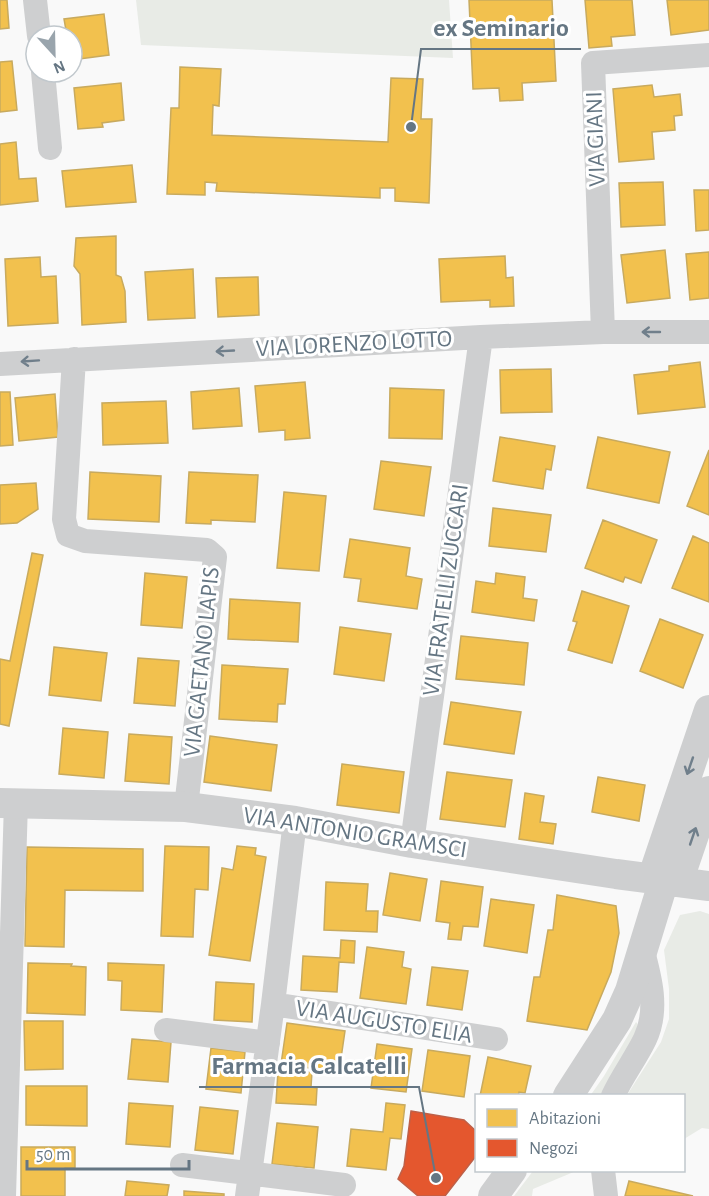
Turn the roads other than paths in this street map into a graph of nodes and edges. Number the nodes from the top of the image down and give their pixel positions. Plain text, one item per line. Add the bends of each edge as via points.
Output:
1 (35, 0) edge
2 (38, 24) edge
3 (709, 55) edge
4 (44, 84) edge
5 (50, 148) dead end
6 (603, 332) junction
7 (709, 332) edge
8 (481, 337) junction
9 (74, 358) junction
10 (0, 363) edge
11 (709, 711) edge
12 (709, 791) edge
13 (8, 803) edge
14 (186, 807) junction
15 (295, 821) junction
16 (412, 843) junction
17 (665, 880) junction
18 (709, 886) edge
19 (642, 948) junction
20 (273, 1004) junction
21 (166, 1030) dead end
22 (496, 1039) dead end
23 (268, 1043) junction
24 (569, 1094) edge
25 (614, 1094) edge
26 (182, 1165) dead end
27 (250, 1172) junction
28 (511, 1172) edge
29 (603, 1172) edge
30 (344, 1185) dead end
31 (4, 1196) edge
32 (247, 1196) edge
33 (493, 1196) edge
34 (606, 1196) edge

1 - 2 street
3 - 6 street, VIA GIANI via 593,63
4 - 5 street
7 -> 6 street, VIA LORENZO LOTTO
6 - 8 street, VIA LORENZO LOTTO
8 -> 9 street, VIA LORENZO LOTTO
8 - 16 street, VIA FRATELLI ZUCCARI
9 -> 10 street, VIA LORENZO LOTTO
9 - 14 street, VIA GAETANO LAPIS via 64,519 68,535 85,541 207,550 214,557
11 -> 17 street
17 -> 12 street
13 - 14 street, VIA ANTONIO GRAMSCI
13 - 31 street
14 - 15 street, VIA ANTONIO GRAMSCI
15 - 16 street, VIA ANTONIO GRAMSCI
15 - 20 street, VIA AUGUSTO ELIA
16 - 17 street, VIA ANTONIO GRAMSCI
17 - 18 street, VIA ANTONIO GRAMSCI
17 - 19 street
19 - 24 street via 617,1020
19 - 25 street via 651,979 653,1012 646,1037
20 - 22 street, VIA AUGUSTO ELIA
20 - 23 street, VIA AUGUSTO ELIA
21 - 23 street
23 - 27 street, VIA AUGUSTO ELIA
26 - 27 street
27 - 30 street
27 - 32 street, VIA AUGUSTO ELIA
28 - 33 street
29 - 34 street

